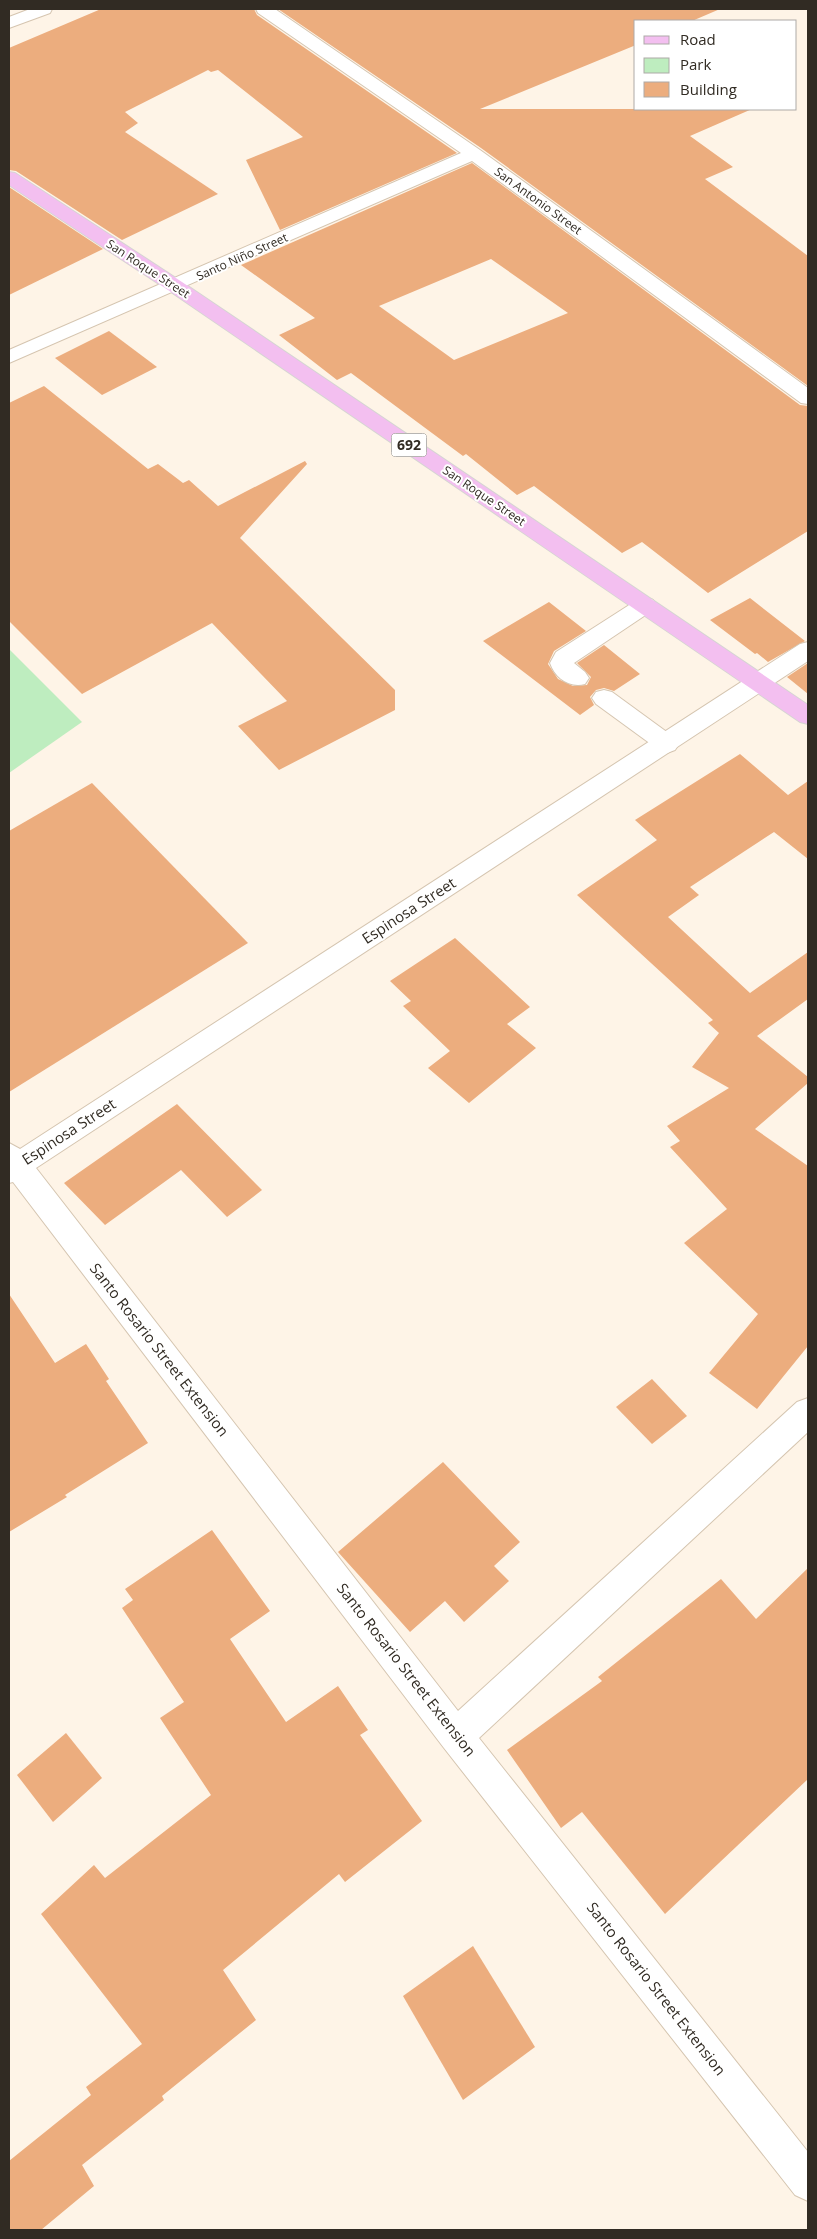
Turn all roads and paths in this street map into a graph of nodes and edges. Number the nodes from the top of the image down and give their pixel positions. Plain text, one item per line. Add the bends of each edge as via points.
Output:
1 (44, 9) edge
2 (264, 9) edge
3 (9, 23) edge
4 (474, 154) junction
5 (9, 177) edge
6 (175, 286) junction
7 (9, 357) edge
8 (808, 398) edge
9 (645, 605) junction
10 (808, 650) edge
11 (577, 678) dead end
12 (759, 683) junction
13 (604, 698) dead end
14 (808, 716) edge
15 (667, 744) junction
16 (12, 1164) edge
17 (808, 1412) edge
18 (456, 1736) junction
19 (808, 2182) edge

1 - 3 street
2 - 4 street, San Antonio Street
4 - 6 street, Santo Niño Street
4 - 8 street, San Antonio Street
5 - 6 main road, San Roque Street / 692
6 - 7 street, Santo Niño Street
6 - 9 main road, San Roque Street / 692
9 - 11 street via 564,658 564,669
9 - 12 main road, San Roque Street / 692
10 - 12 street, Espinosa Street
12 - 14 main road, San Roque Street / 692
12 - 15 street, Espinosa Street
13 - 15 street
15 - 16 street, Espinosa Street
16 - 18 street, Santo Rosario Street Extension
17 - 18 street
18 - 19 street, Santo Rosario Street Extension

